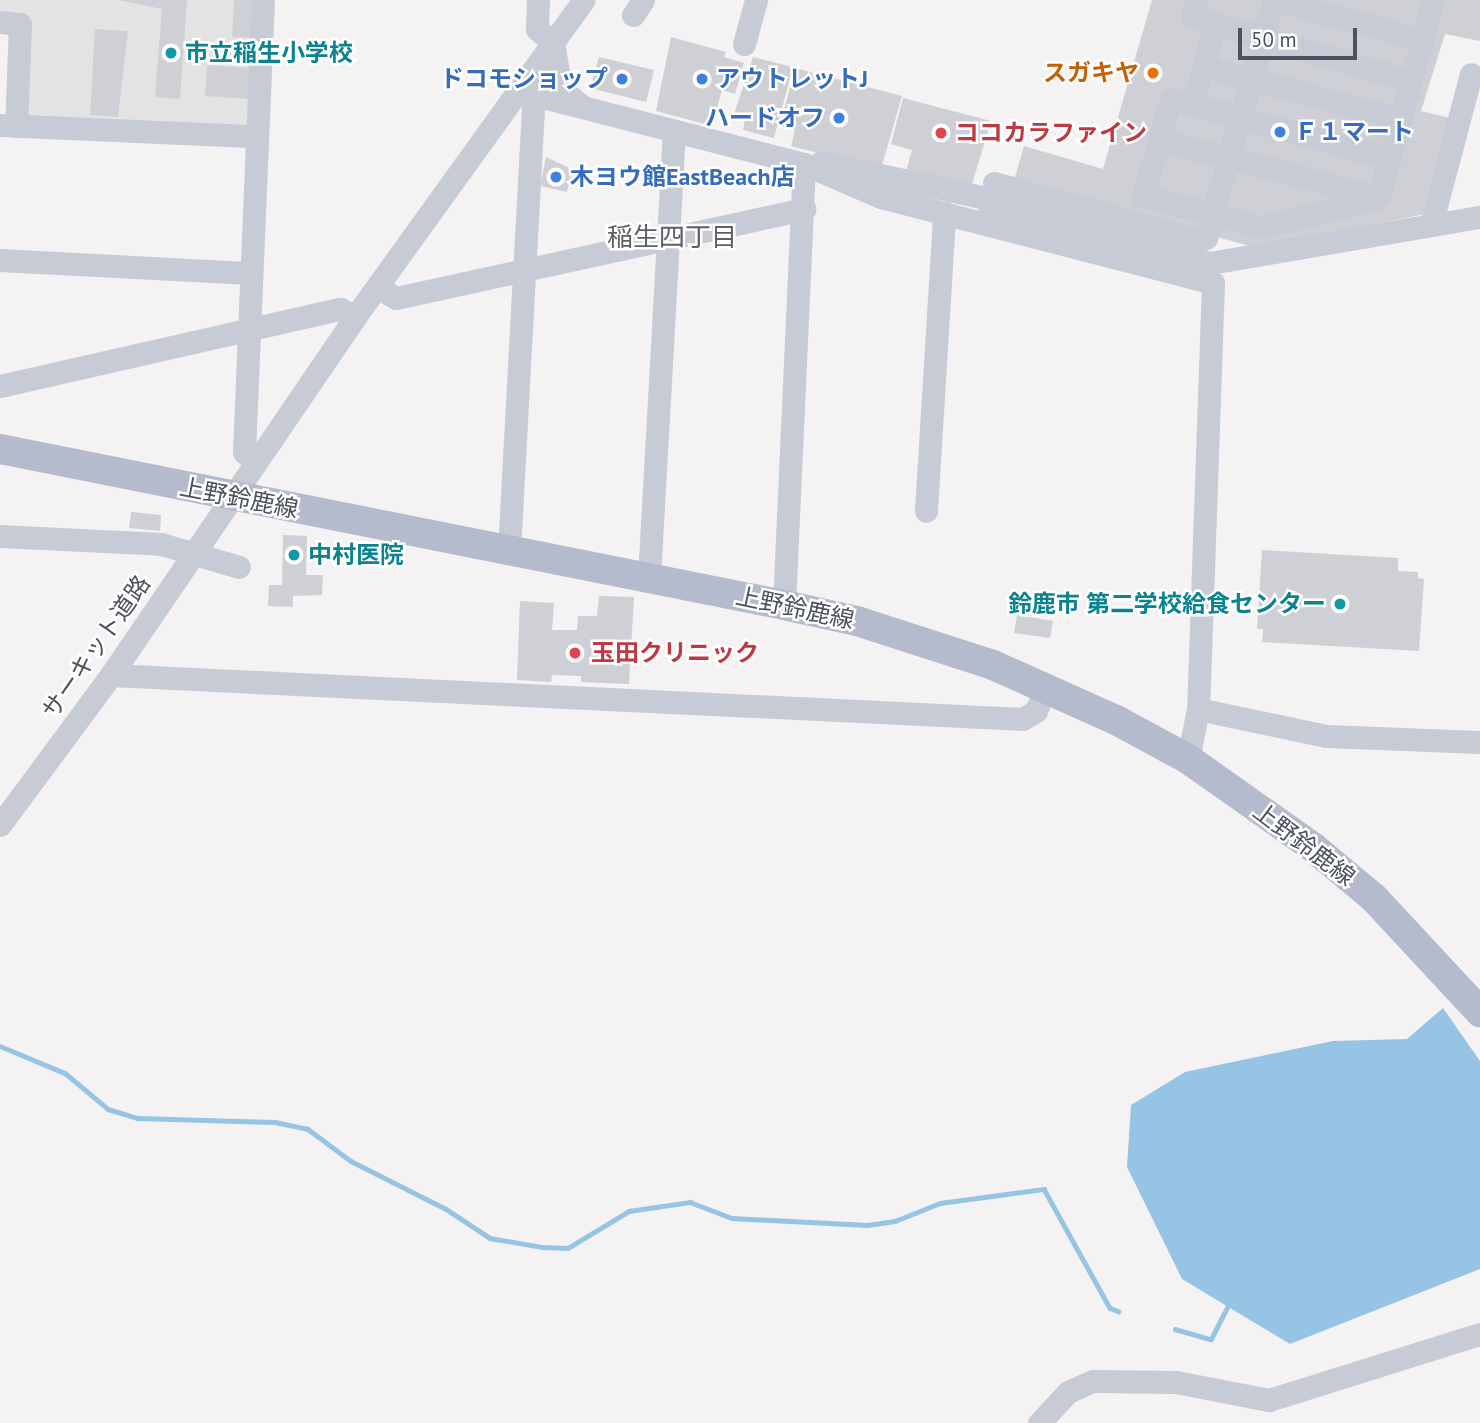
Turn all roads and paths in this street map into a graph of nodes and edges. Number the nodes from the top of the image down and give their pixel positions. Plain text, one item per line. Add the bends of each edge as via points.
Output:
1 (263, 0) edge
2 (538, 0) edge
3 (584, 0) edge
4 (756, 0) edge
5 (1197, 0) edge
6 (1275, 0) edge
7 (1433, 0) edge
8 (0, 22) edge
9 (1214, 24) junction
10 (1263, 38) junction
11 (1422, 40) junction
12 (553, 43) junction
13 (744, 44) dead end
14 (1203, 66) junction
15 (1471, 75) dead end
16 (1252, 78) junction
17 (1411, 81) junction
18 (525, 92) junction
19 (1193, 105) junction
20 (586, 109) junction
21 (1241, 118) junction
22 (1400, 119) junction
23 (8, 125) edge
24 (674, 132) junction
25 (256, 136) junction
26 (1159, 141) junction
27 (1229, 158) junction
28 (1390, 158) junction
29 (804, 164) junction
30 (1379, 197) junction
31 (988, 198) junction
32 (919, 207) junction
33 (804, 209) junction
34 (944, 213) junction
35 (1214, 214) junction
36 (1480, 217) edge
37 (1431, 225) junction
38 (668, 238) junction
39 (0, 260) edge
40 (526, 270) junction
41 (251, 273) junction
42 (377, 287) junction
43 (355, 317) junction
44 (250, 331) junction
45 (0, 386) edge
46 (0, 449) edge
47 (255, 461) junction
48 (230, 496) junction
49 (926, 511) dead end
50 (0, 536) edge
51 (509, 551) junction
52 (192, 552) junction
53 (239, 567) dead end
54 (649, 578) junction
55 (784, 605) junction
56 (111, 676) junction
57 (1046, 687) junction
58 (1198, 709) junction
59 (1480, 742) edge
60 (1188, 759) junction
61 (0, 825) edge
62 (1480, 1012) edge
63 (1480, 1334) edge
64 (1039, 1423) edge

1 - 25 street
2 - 12 street via 537,29
3 - 12 street, サーキット道路
4 - 13 street
5 - 9 street via 1192,17
6 - 10 street
6 - 11 street
7 - 11 street
8 - 23 street via 20,24
9 - 10 street
9 - 14 street
10 - 16 street
10 - 17 street
11 - 17 street
12 - 18 street, サーキット道路
12 - 20 street via 561,89
14 - 16 street
14 - 19 street
15 - 37 street
16 - 21 street
16 - 22 street
17 - 22 street
18 - 20 street
18 - 40 street
18 - 42 street, サーキット道路
19 - 21 street
19 - 26 street via 1171,99
20 - 24 street
21 - 27 street
21 - 28 street
22 - 28 street
23 - 25 street
24 - 29 street
24 - 38 street
25 - 41 street
26 - 27 street
26 - 35 street via 1143,196
27 - 30 street
27 - 35 street
28 - 30 street
29 - 31 street via 814,161
29 - 32 street via 881,197
29 - 33 street
30 - 35 street via 1261,227
31 - 32 street via 944,196 923,201
31 - 35 street via 1198,240 1206,238
31 - 37 street via 1210,263
32 - 34 street
33 - 38 street
33 - 55 street
34 - 49 street
34 - 58 street via 1213,283
36 - 37 street
38 - 40 street
38 - 54 street
39 - 41 street
40 - 42 street via 396,298
40 - 51 street
41 - 44 street
42 - 43 street, サーキット道路
43 - 44 street via 340,309
43 - 47 street, サーキット道路
44 - 45 street
44 - 47 street via 244,452
46 - 48 main road, 上野鈴鹿線
47 - 48 street, サーキット道路
48 - 51 main road, 上野鈴鹿線
48 - 52 street, サーキット道路
50 - 52 street via 161,544
51 - 54 main road, 上野鈴鹿線
52 - 53 street
52 - 56 street, サーキット道路
54 - 55 main road, 上野鈴鹿線
55 - 57 main road, 上野鈴鹿線 via 918,638
56 - 57 street via 1024,719 1035,711
56 - 61 street, サーキット道路
57 - 60 main road, 上野鈴鹿線
58 - 59 street via 1325,736
58 - 60 street
60 - 62 main road, 上野鈴鹿線 via 1314,848 1374,898
63 - 64 street via 1282,1399 1245,1398 1176,1382 1093,1381 1069,1392

